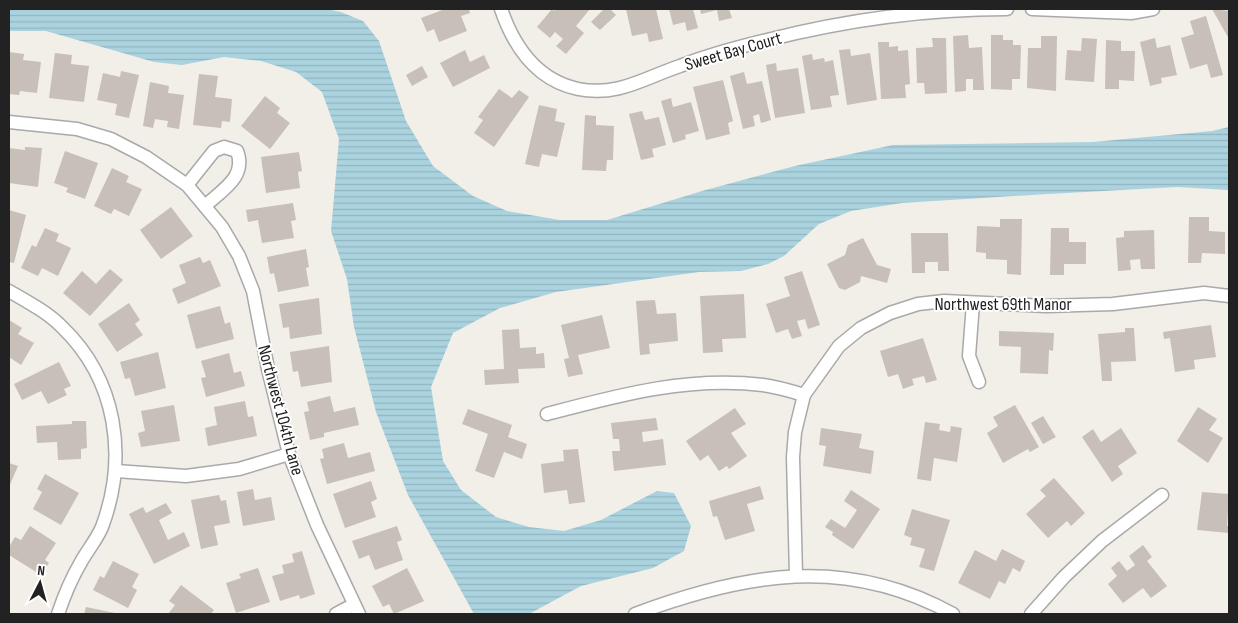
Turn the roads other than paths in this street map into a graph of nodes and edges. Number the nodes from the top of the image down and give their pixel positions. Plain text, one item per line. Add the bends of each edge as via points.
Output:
1 (501, 9) edge
2 (1007, 9) edge
3 (1032, 9) edge
4 (1153, 9) edge
5 (9, 122) edge
6 (187, 185) junction
7 (205, 206) junction
8 (9, 291) edge
9 (1229, 296) edge
10 (973, 303) junction
11 (979, 382) dead end
12 (804, 395) junction
13 (547, 414) dead end
14 (289, 454) junction
15 (116, 471) junction
16 (1162, 495) dead end
17 (796, 575) junction
18 (356, 610) edge
19 (640, 613) edge
20 (58, 614) edge
21 (336, 614) edge
22 (953, 614) edge
23 (1031, 614) edge

1 - 2 street, Sweet Bay Court via 517,45 542,73 560,83 600,91 621,89 716,54 817,28 915,12
3 - 4 street via 1131,13
5 - 6 street, Northwest 104th Lane via 76,129 111,139 146,157
6 - 7 street, Northwest 104th Lane
6 - 7 street via 214,151 224,146 237,152 241,162 239,174
7 - 14 street, Northwest 104th Lane via 239,256 253,291
8 - 15 street via 62,327 85,353 102,382 112,414
9 - 10 street, Northwest 69th Manor via 1204,293 1113,304 1046,306
10 - 11 street via 969,356
10 - 12 street, Northwest 69th Manor via 944,301 918,304 890,313 861,328 839,346
12 - 13 street via 764,385 677,384 634,391
12 - 17 street via 793,457
14 - 15 street via 239,469 186,476
14 - 18 street, Northwest 104th Lane
15 - 20 street via 101,529 66,588
16 - 23 street via 1102,540
17 - 19 street via 718,588
17 - 22 street via 839,576 883,584
18 - 21 street

